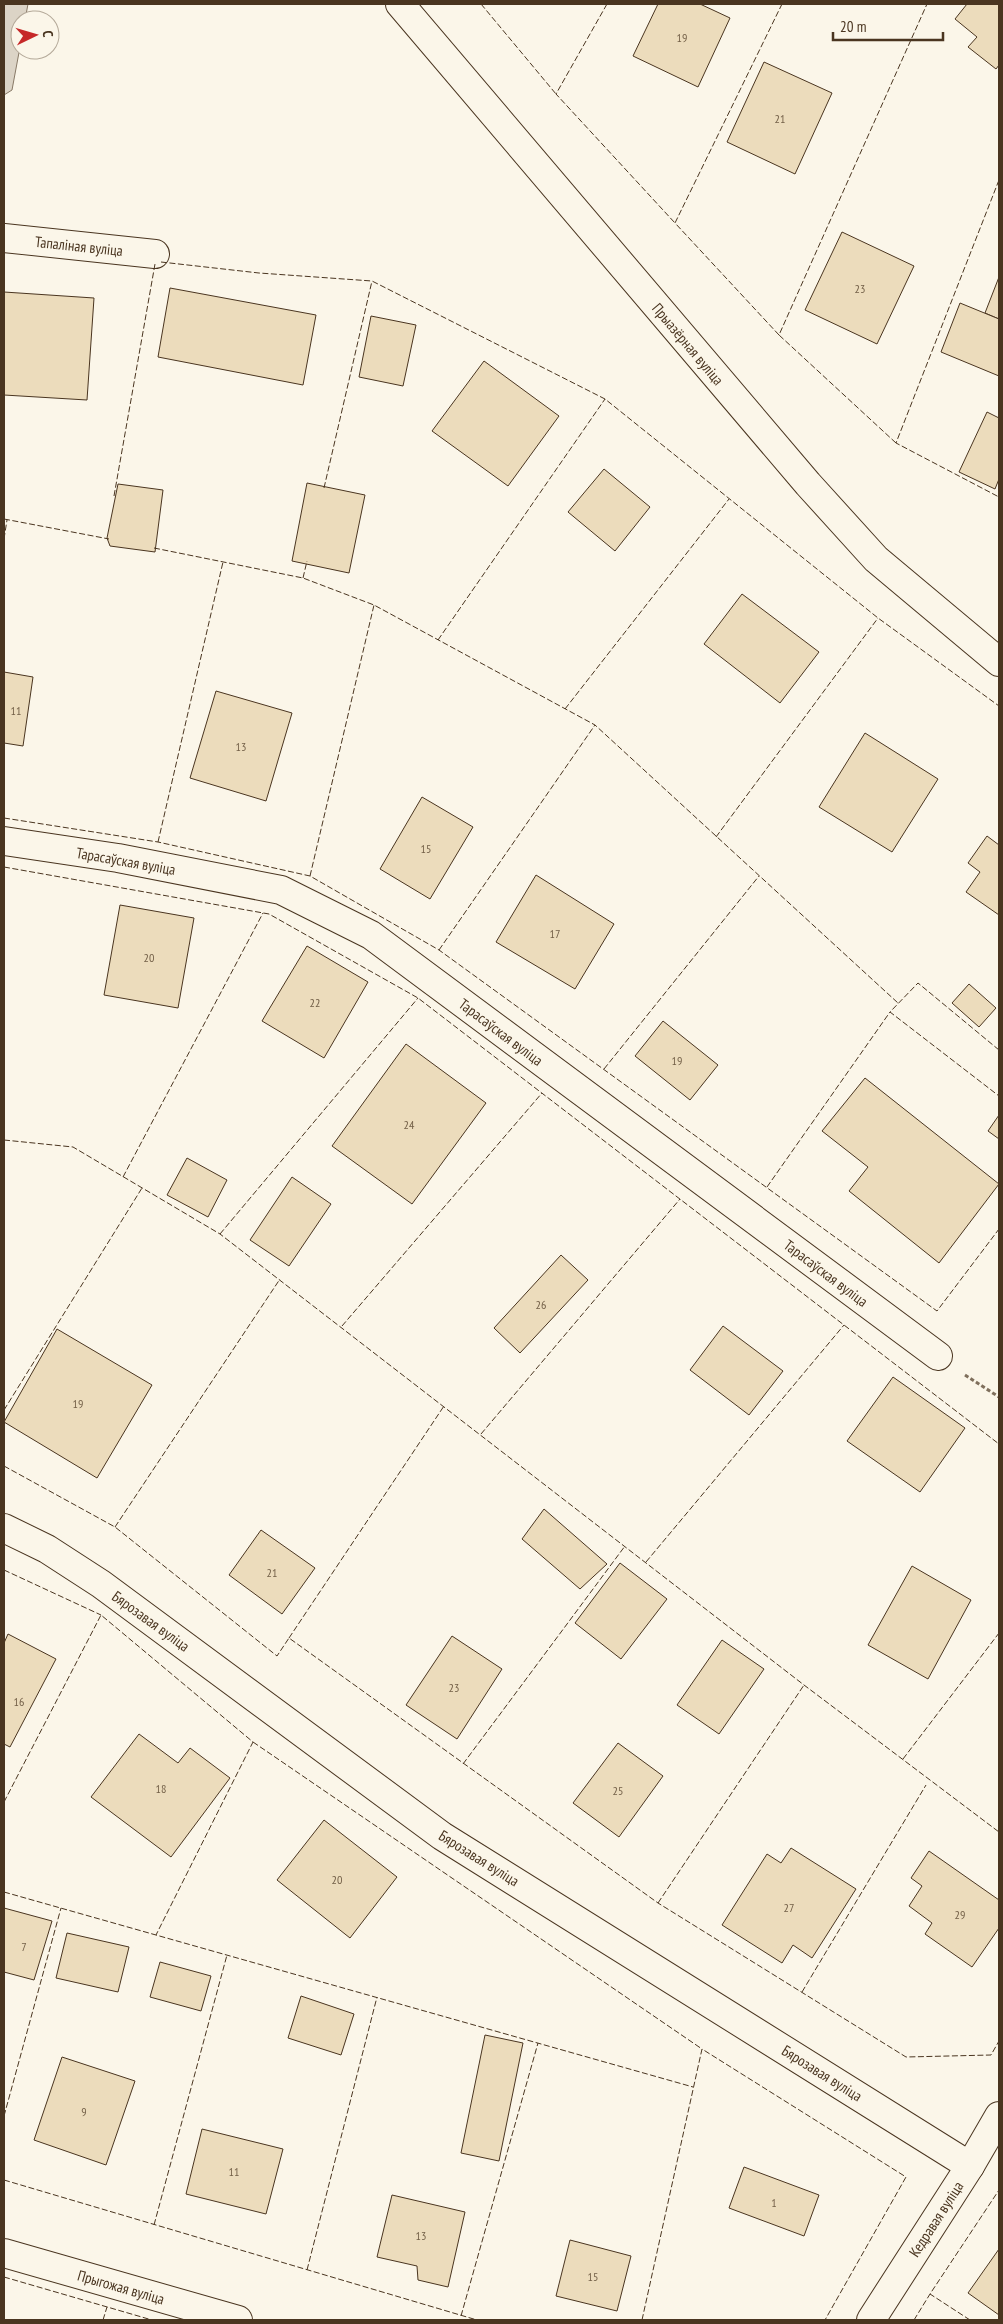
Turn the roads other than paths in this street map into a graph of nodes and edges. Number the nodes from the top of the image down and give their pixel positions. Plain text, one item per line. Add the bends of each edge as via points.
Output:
1 (400, 4) edge
2 (4, 238) edge
3 (154, 254) dead end
4 (999, 662) edge
5 (4, 841) edge
6 (938, 1356) road end
7 (4, 1528) edge
8 (999, 2116) edge
9 (970, 2166) junction
10 (4, 2254) edge
11 (238, 2320) edge
12 (871, 2320) edge

1 - 4 street, Прыазёрная вуліца via 876,560
2 - 3 street, Тапаліная вуліца
5 - 6 street, Тарасаўская вуліца via 118,858 281,890 371,935
7 - 9 street, Бярозавая вуліца via 47,1549 101,1584 442,1836
8 - 9 street, Кедравая вуліца
9 - 12 street, Кедравая вуліца
10 - 11 street, Прыгожая вуліца

